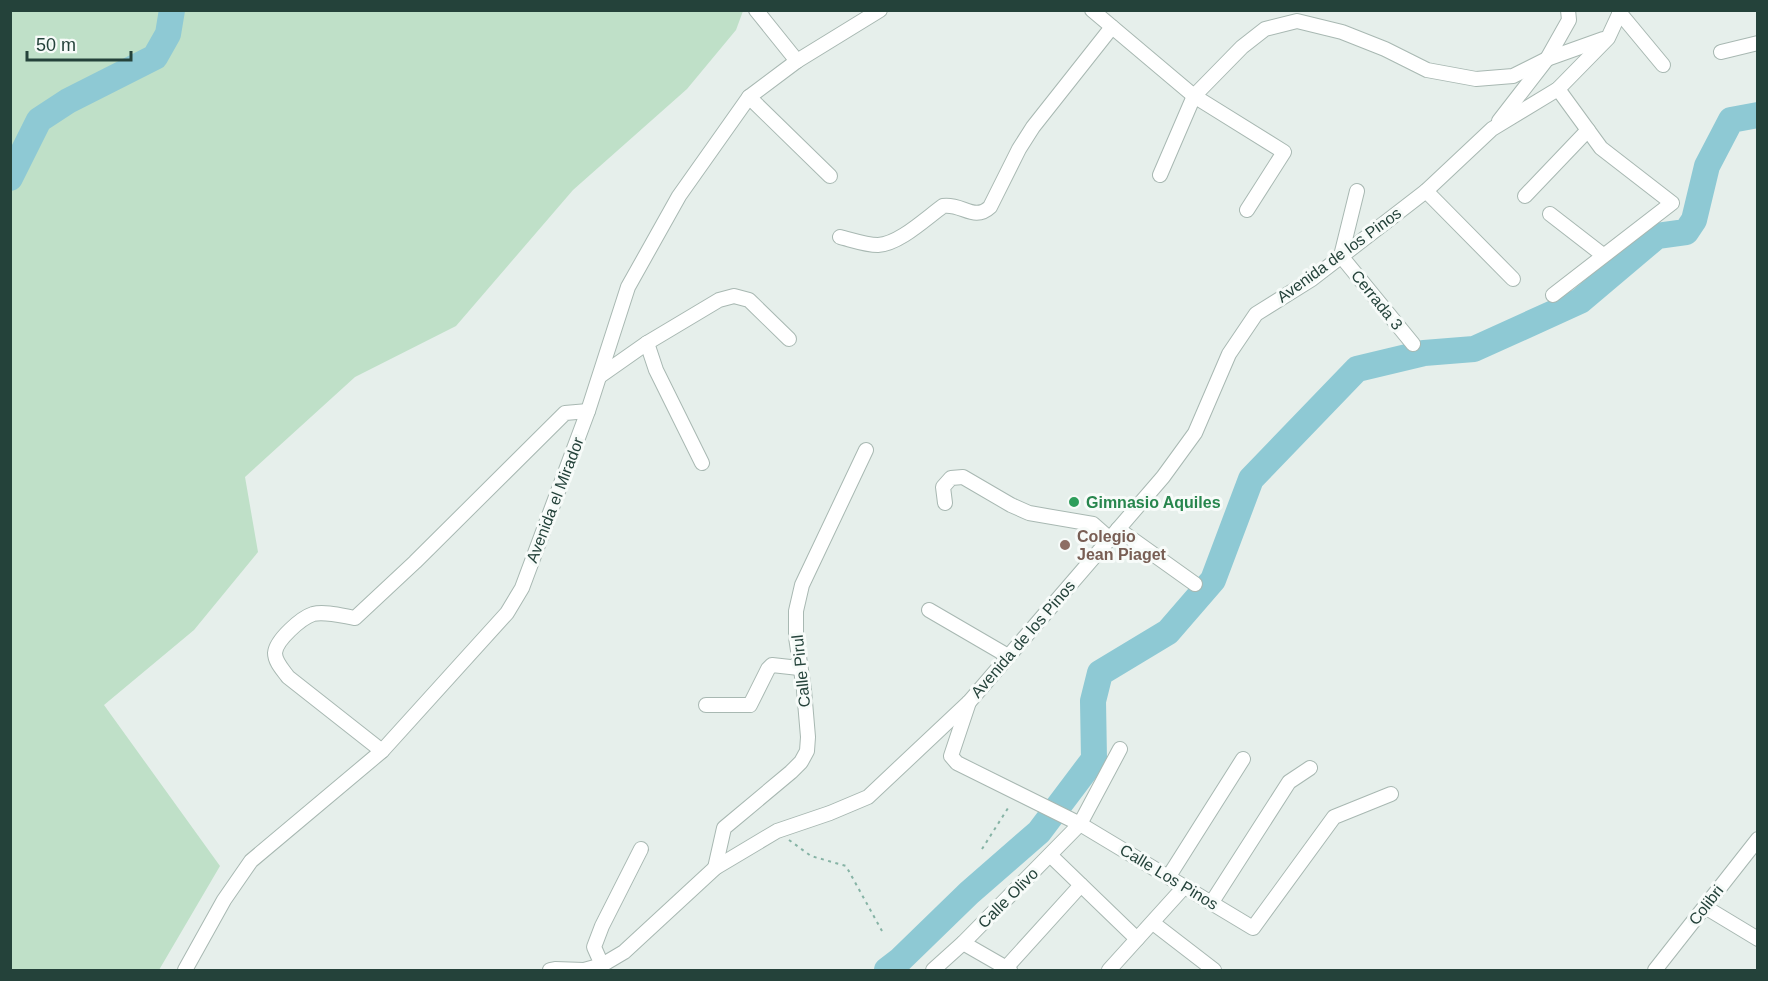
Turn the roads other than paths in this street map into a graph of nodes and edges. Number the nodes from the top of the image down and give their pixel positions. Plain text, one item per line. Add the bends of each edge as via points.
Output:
1 (756, 10) edge
2 (880, 10) edge
3 (1092, 10) edge
4 (1568, 10) edge
5 (1620, 11) edge
6 (1112, 27) junction
7 (1608, 38) junction
8 (1758, 43) edge
9 (1720, 52) dead end
10 (1547, 59) junction
11 (797, 61) junction
12 (1663, 65) dead end
13 (1558, 88) junction
14 (1194, 96) junction
15 (749, 97) junction
16 (1492, 129) junction
17 (1588, 130) junction
18 (830, 176) dead end
19 (1160, 176) dead end
20 (1357, 191) dead end
21 (1426, 191) junction
22 (1525, 196) dead end
23 (1247, 210) dead end
24 (1550, 214) dead end
25 (840, 237) dead end
26 (1603, 255) junction
27 (1341, 256) junction
28 (1513, 279) dead end
29 (1553, 295) dead end
30 (789, 339) dead end
31 (647, 343) junction
32 (1413, 344) dead end
33 (600, 376) junction
34 (588, 411) junction
35 (866, 450) dead end
36 (702, 463) dead end
37 (945, 503) dead end
38 (1114, 534) junction
39 (1195, 584) dead end
40 (929, 610) dead end
41 (1008, 656) junction
42 (800, 668) junction
43 (970, 701) junction
44 (706, 705) dead end
45 (1120, 749) dead end
46 (382, 751) junction
47 (1243, 759) dead end
48 (1310, 768) dead end
49 (1391, 794) dead end
50 (1083, 825) junction
51 (1758, 839) edge
52 (641, 849) dead end
53 (1050, 855) junction
54 (715, 868) junction
55 (1169, 876) junction
56 (1081, 885) junction
57 (1185, 886) junction
58 (1212, 902) junction
59 (1705, 907) junction
60 (1153, 923) junction
61 (1137, 939) junction
62 (1758, 939) edge
63 (963, 943) junction
64 (602, 965) junction
65 (185, 970) edge
66 (553, 970) edge
67 (933, 970) edge
68 (1007, 970) edge
69 (1109, 970) edge
70 (1215, 970) edge
71 (1655, 970) edge

1 - 11 street
2 - 11 street, Avenida el Mirador
3 - 6 street
4 - 10 street via 1569,20
5 - 7 street, Avenida de los Pinos
5 - 12 street
6 - 14 street
6 - 25 street via 1033,127 990,207 983,213 943,206 887,244
7 - 10 street
7 - 13 street, Avenida de los Pinos
8 - 9 street
10 - 14 street via 1513,76 1476,79 1427,70 1342,32 1298,21 1265,29
10 - 16 street
11 - 15 street, Avenida el Mirador
13 - 16 street, Avenida de los Pinos
13 - 17 street
14 - 19 street
14 - 23 street via 1284,152
15 - 18 street
15 - 33 street, Avenida el Mirador via 679,195 628,287
16 - 21 street, Avenida de los Pinos
17 - 22 street
17 - 26 street via 1601,148 1672,203
20 - 27 street
21 - 27 street, Avenida de los Pinos
21 - 28 street
24 - 26 street
26 - 29 street
27 - 32 street, Cerrada 3
27 - 38 street, Avenida de los Pinos via 1256,314 1229,354 1196,433
30 - 31 street via 748,300 734,296 719,300
31 - 33 street
31 - 36 street via 656,370
33 - 34 street, Avenida el Mirador
34 - 46 street, Avenida el Mirador via 522,588 507,613
34 - 46 street via 565,413 355,618 315,614 300,620 279,642 276,661 288,677
35 - 42 street, Calle Pirul via 802,585 796,611
37 - 38 street via 944,487 951,478 963,477 1029,513 1093,524
38 - 39 street
38 - 41 street, Avenida de los Pinos
40 - 41 street
41 - 43 street, Avenida de los Pinos
42 - 44 street via 772,665 750,705
42 - 54 street, Calle Pirul via 807,751 791,772 724,828
43 - 50 street, Calle Los Pinos via 951,756 957,763
43 - 54 street, Avenida de los Pinos via 868,797 777,831
45 - 50 street, Calle Olivo
46 - 65 street, Avenida el Mirador via 250,861
47 - 55 street
48 - 58 street via 1289,782
49 - 58 street, Calle Los Pinos via 1334,817 1253,928
50 - 53 street, Calle Olivo
50 - 55 street, Calle Los Pinos
51 - 59 street, Colibri
52 - 64 street via 594,947
53 - 56 street
53 - 63 street, Calle Olivo
54 - 64 street, Avenida de los Pinos via 624,952
55 - 57 street, Calle Los Pinos
56 - 61 street
56 - 68 street
57 - 58 street, Calle Los Pinos
57 - 60 street
59 - 62 street
59 - 71 street, Colibri
60 - 61 street
60 - 70 street
61 - 69 street
63 - 67 street, Calle Olivo
63 - 68 street
64 - 66 street, Avenida de los Pinos via 584,970

